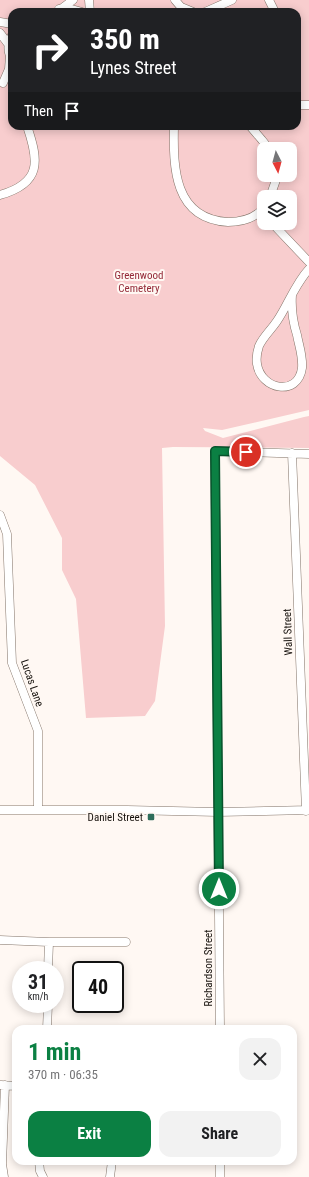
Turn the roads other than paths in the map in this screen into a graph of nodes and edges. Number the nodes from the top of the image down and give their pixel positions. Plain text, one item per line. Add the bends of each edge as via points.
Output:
1 (73, 0) edge
2 (175, 0) edge
3 (232, 0) edge
4 (61, 8) edge
5 (183, 8) edge
6 (214, 8) edge
7 (0, 33) edge
8 (8, 44) edge
9 (8, 71) edge
10 (1, 84) edge
11 (29, 130) edge
12 (174, 130) edge
13 (253, 130) edge
14 (264, 142) edge
15 (0, 195) edge
16 (257, 214) edge
17 (279, 230) edge
18 (309, 262) edge
19 (309, 269) edge
20 (292, 295) junction
21 (292, 453) junction
22 (309, 454) edge
23 (0, 515) edge
24 (0, 810) edge
25 (38, 810) junction
26 (308, 811) edge
27 (218, 812) junction
28 (0, 940) edge
29 (49, 942) junction
30 (126, 942) dead end
31 (48, 961) edge
32 (48, 1013) edge
33 (47, 1025) edge
34 (220, 1025) edge
35 (3, 1085) edge
36 (1, 1164) edge
37 (39, 1165) edge
38 (112, 1165) edge
39 (220, 1165) edge
40 (4, 1177) edge
41 (43, 1177) edge
42 (110, 1177) edge
43 (220, 1177) edge

1 - 4 street
2 - 5 street
3 - 6 street
7 - 8 street
9 - 10 street
11 - 15 street via 35,157 33,172 24,184
12 - 16 street via 174,158 178,182 192,208 209,219 230,222
13 - 14 street
17 - 18 street
19 - 20 street
20 - 20 street via 262,342 256,359 260,374 269,383 280,387 293,384 298,379 302,367 301,349 292,310
21 - 22 street
21 - 26 street, Wall Street
21 - 27 street, Richardson Street via 215,451
23 - 25 street, Lucas Lane via 7,534 12,663 38,731
24 - 25 street
25 - 27 street
26 - 27 street
27 - 34 street, Richardson Street
28 - 29 street
29 - 30 street
29 - 31 street
32 - 33 street
35 - 36 street
36 - 40 street
37 - 41 street
38 - 42 street
39 - 43 street

